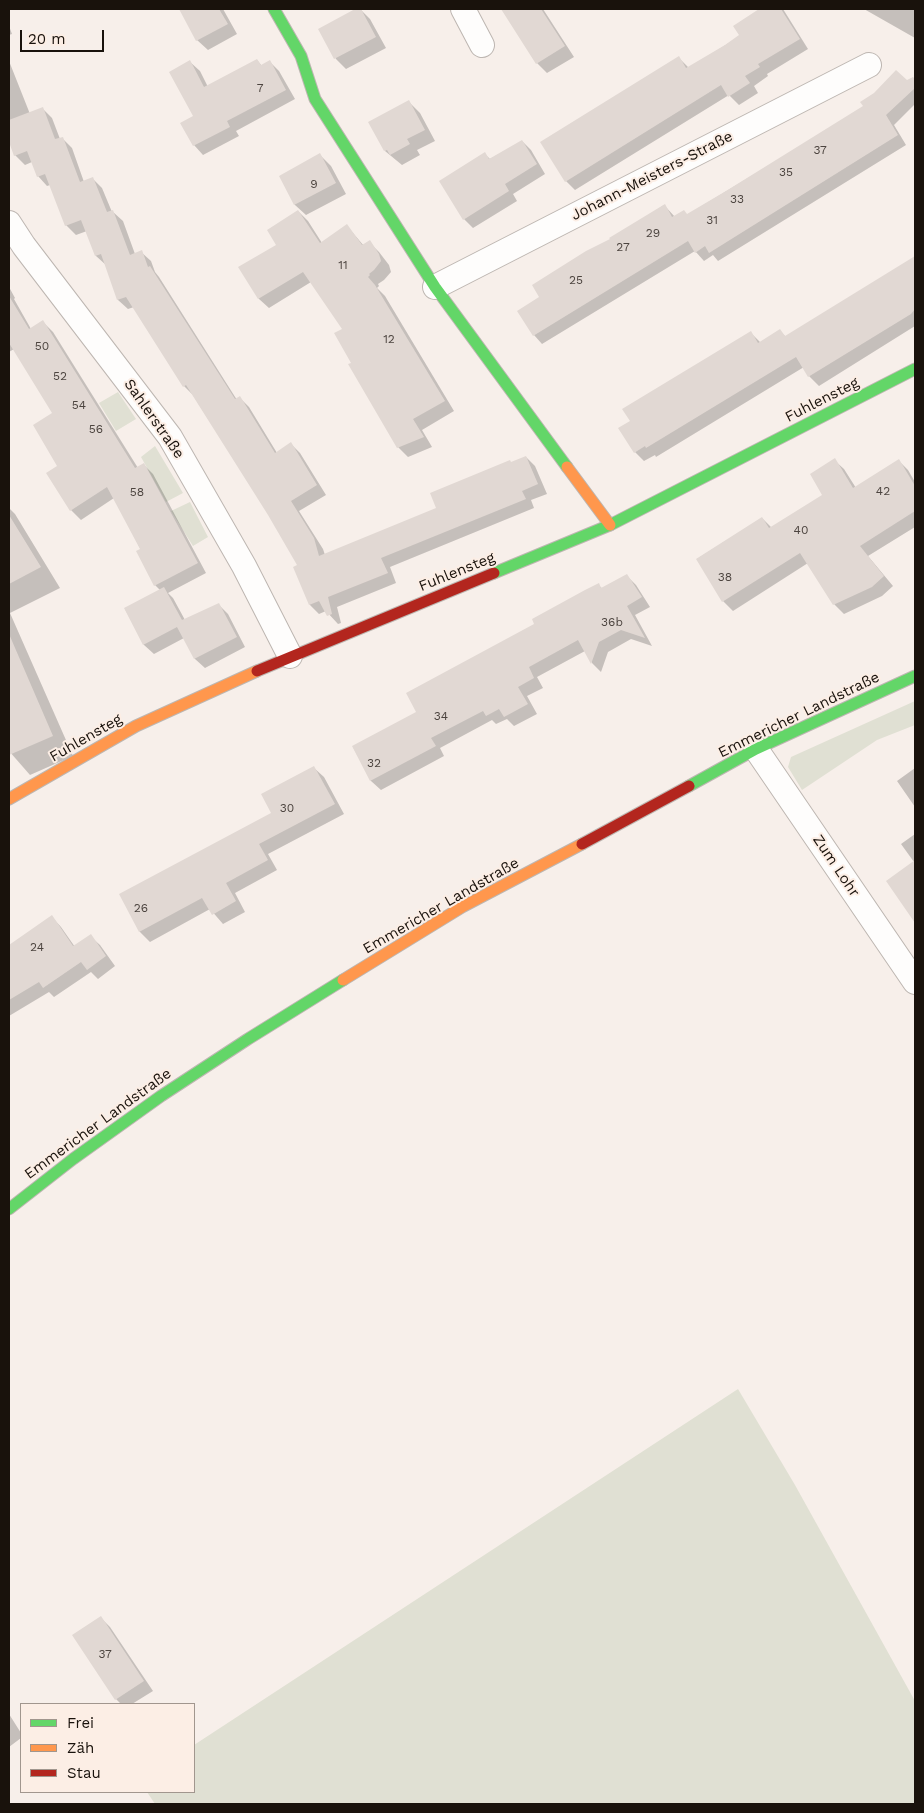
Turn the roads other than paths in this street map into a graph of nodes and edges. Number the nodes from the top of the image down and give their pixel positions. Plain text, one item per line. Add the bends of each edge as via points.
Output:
1 (274, 9) edge
2 (463, 9) edge
3 (482, 45) dead end
4 (869, 65) dead end
5 (9, 223) edge
6 (436, 287) junction
7 (915, 368) edge
8 (610, 525) junction
9 (290, 656) junction
10 (915, 676) edge
11 (756, 749) junction
12 (9, 799) edge
13 (915, 982) edge
14 (9, 1209) edge

1 - 6 street via 301,56 315,99
2 - 3 street
4 - 6 street, Johann-Meisters-Straße
5 - 9 street, Sahlerstraße via 170,437 244,566
6 - 8 street
7 - 8 street, Fuhlensteg
8 - 9 street, Fuhlensteg
9 - 12 street, Fuhlensteg via 136,726
10 - 11 street, Emmericher Landstraße
11 - 13 street, Zum Lohr
11 - 14 street, Emmericher Landstraße via 462,907 297,1008 161,1096

